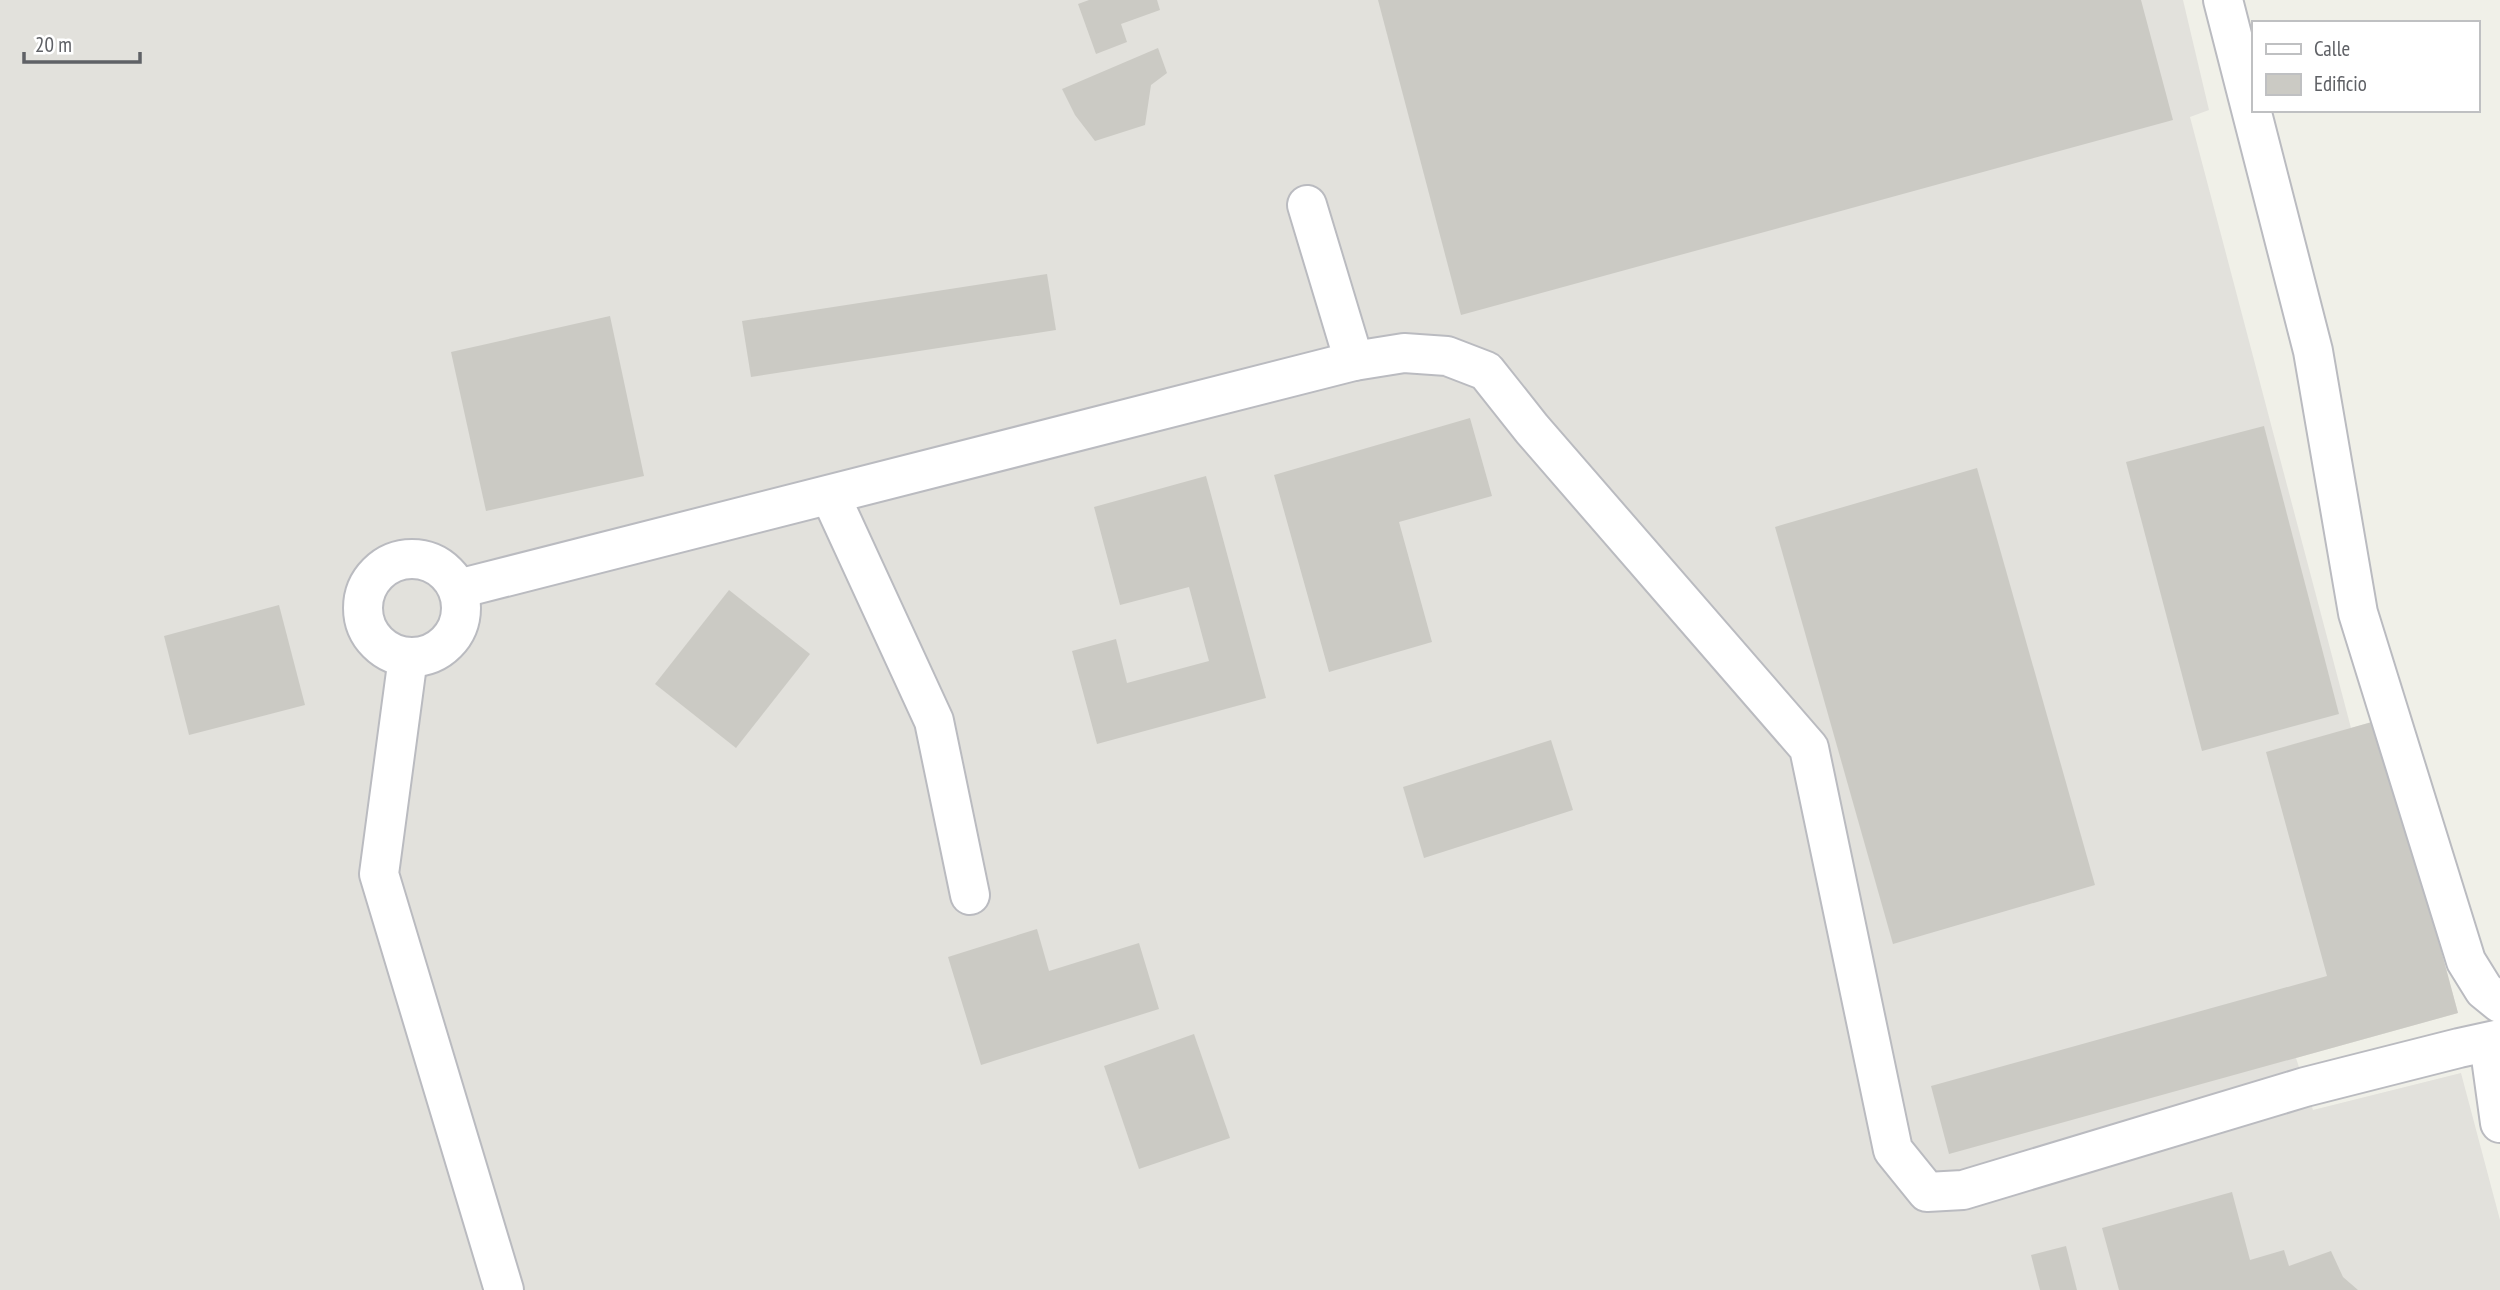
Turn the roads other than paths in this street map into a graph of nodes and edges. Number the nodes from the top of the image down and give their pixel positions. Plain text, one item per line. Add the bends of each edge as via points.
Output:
1 (2223, 0) edge
2 (1307, 205) dead end
3 (1354, 361) junction
4 (830, 495) junction
5 (457, 589) junction
6 (408, 657) junction
7 (970, 895) dead end
8 (2500, 1003) edge
9 (2495, 1041) edge
10 (2500, 1123) edge
11 (504, 1290) edge

1 - 8 lane via 2313,351 2358,613 2466,961 2484,990
2 - 3 lane
3 - 4 lane
3 - 9 lane via 1404,353 1447,356 1486,372 1809,748 1894,1150 1927,1192 1963,1190 2305,1087
4 - 5 lane
4 - 7 lane via 933,721
5 - 6 lane via 459,622 451,637 439,649
5 - 6 lane via 448,574 419,559 402,559 376,575 367,588 364,618 380,645
6 - 11 lane via 379,874
9 - 10 lane

